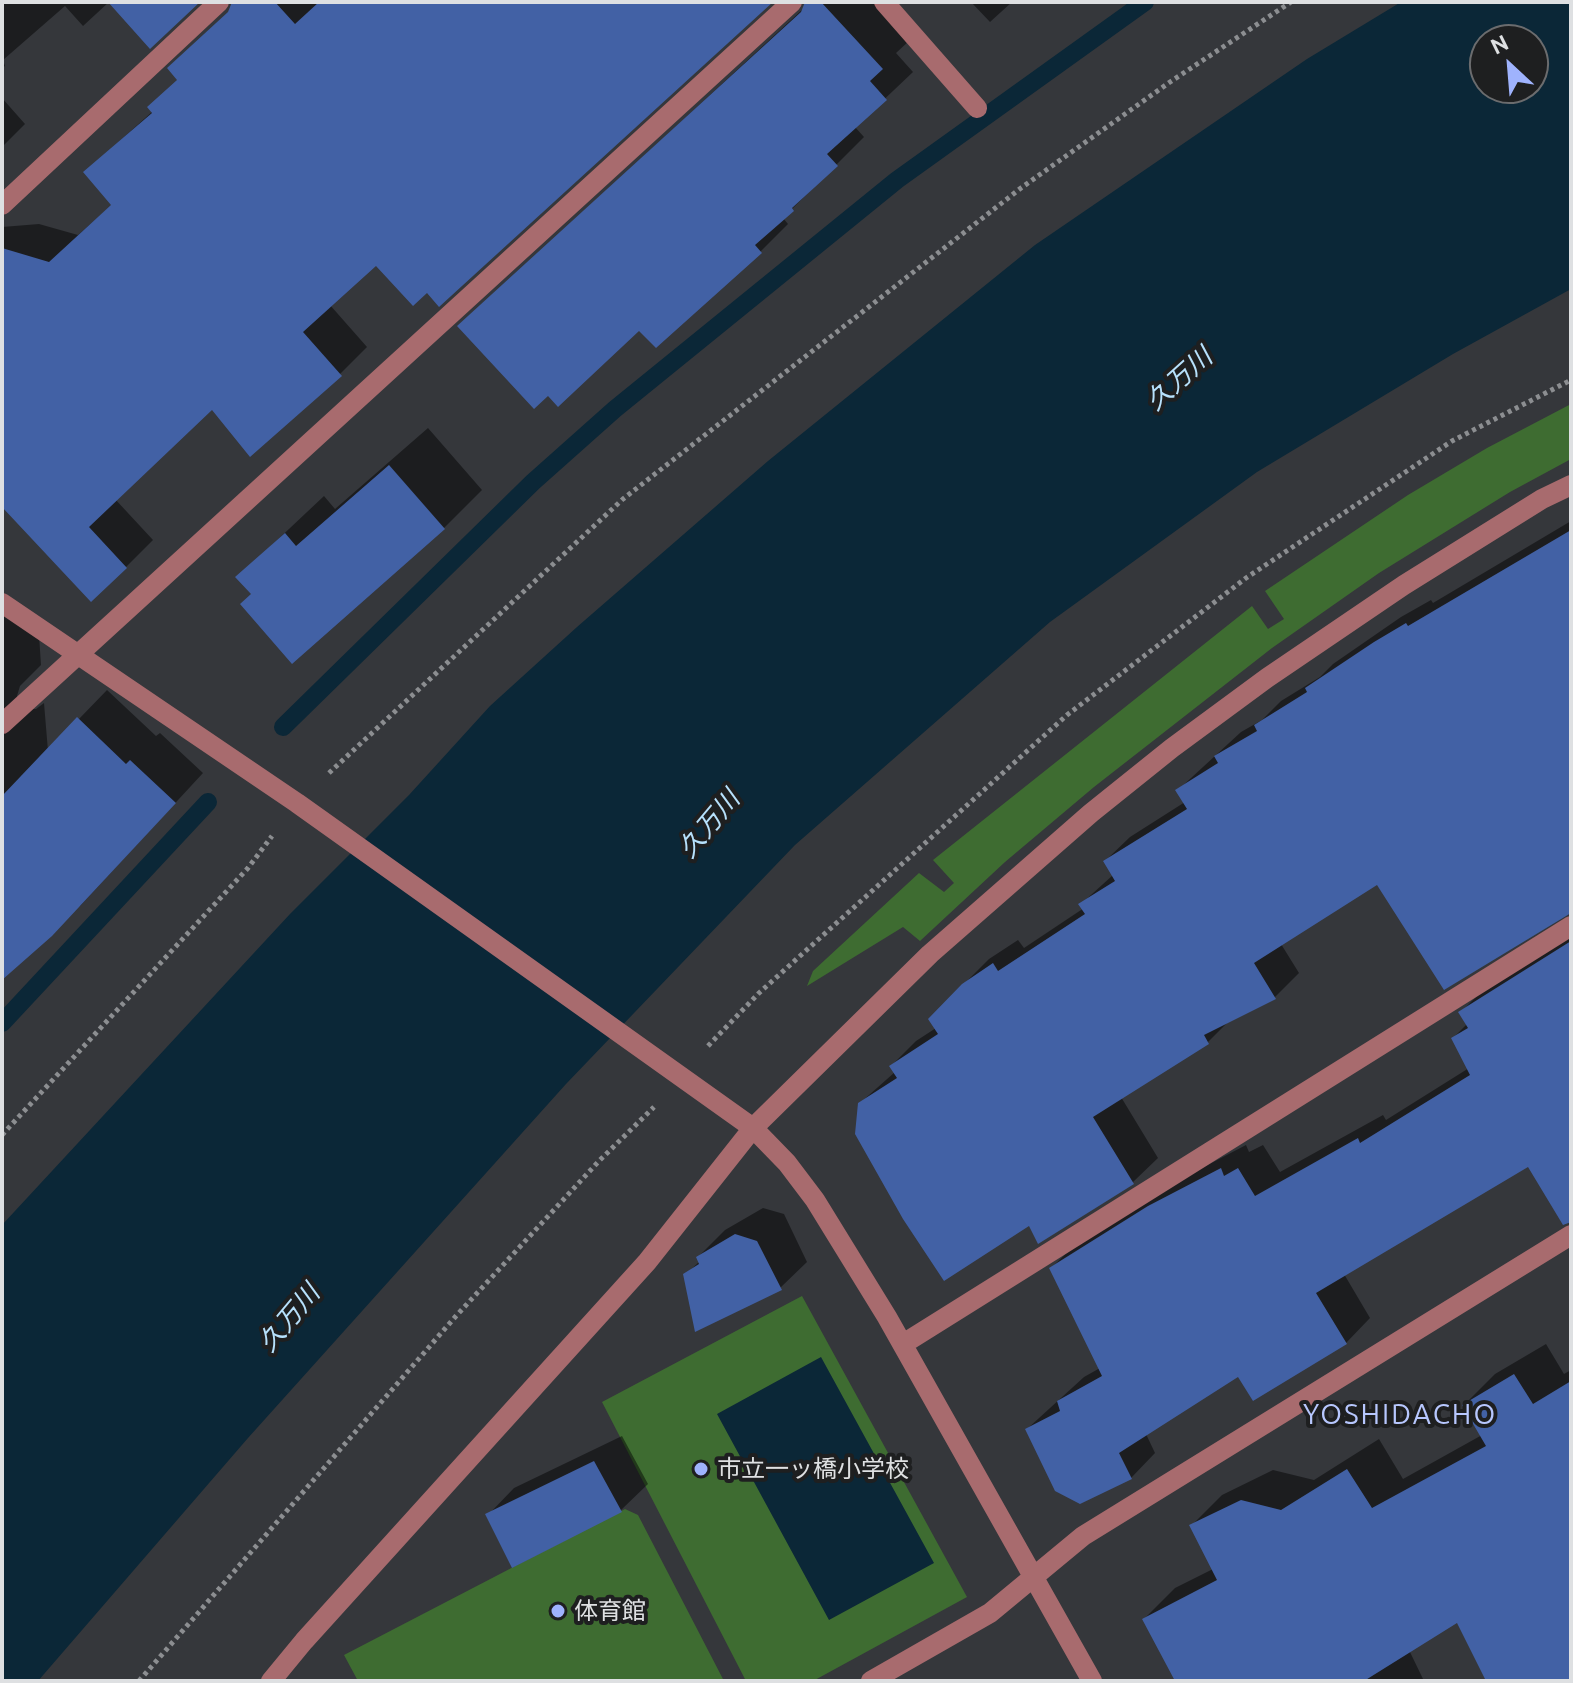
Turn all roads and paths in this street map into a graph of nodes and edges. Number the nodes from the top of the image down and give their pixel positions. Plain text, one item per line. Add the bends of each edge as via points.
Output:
1 (219, 2) edge
2 (792, 2) edge
3 (884, 2) edge
4 (1291, 2) edge
5 (977, 108) dead end
6 (2, 205) edge
7 (1571, 380) edge
8 (1571, 485) edge
9 (2, 603) edge
10 (78, 655) junction
11 (2, 724) edge
12 (297, 803) junction
13 (1571, 926) edge
14 (707, 1047) dead end
15 (654, 1106) dead end
16 (753, 1128) junction
17 (2, 1135) edge
18 (1571, 1235) edge
19 (903, 1344) junction
20 (1034, 1577) junction
21 (139, 1681) edge
22 (271, 1681) edge
23 (871, 1681) edge
24 (1092, 1681) edge

1 - 6 street
2 - 10 street
3 - 5 street
4 - 12 path via 1021,188 623,499
7 - 14 path via 1452,441 1234,587 1067,715 759,993
8 - 16 street via 1404,585 1172,748 930,954
9 - 10 street
10 - 11 street
10 - 12 street
12 - 16 street
12 - 17 path via 248,868
13 - 19 street
15 - 21 path via 446,1328
16 - 19 street via 815,1200
16 - 22 street via 647,1262
18 - 20 street via 1083,1536
19 - 20 street
20 - 23 street via 990,1613
20 - 24 street

